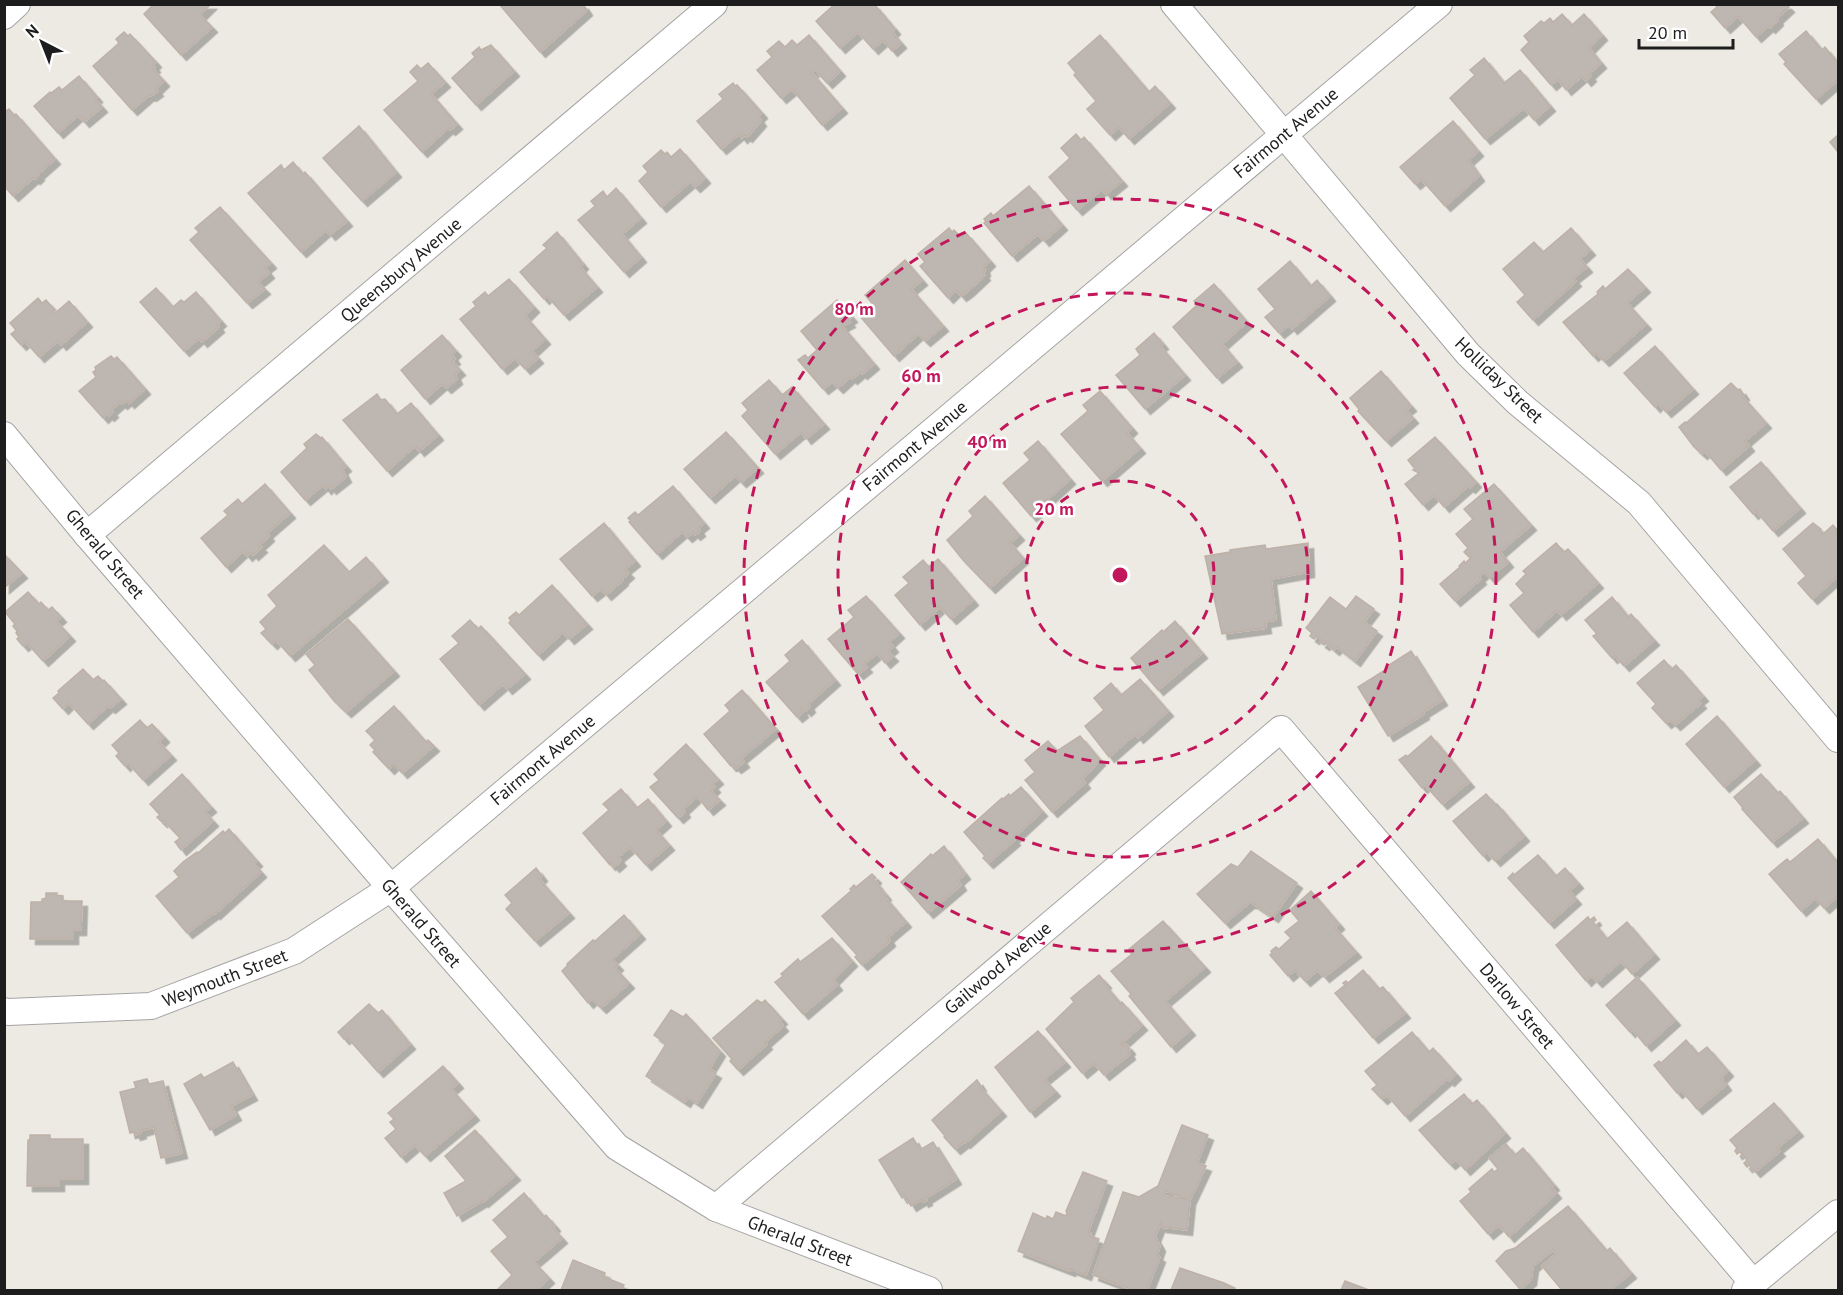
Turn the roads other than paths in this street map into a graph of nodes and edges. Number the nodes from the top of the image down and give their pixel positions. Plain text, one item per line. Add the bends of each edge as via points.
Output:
1 (18, 4) edge
2 (714, 4) edge
3 (1174, 4) edge
4 (1439, 4) edge
5 (4, 15) edge
6 (1284, 135) junction
7 (4, 435) edge
8 (87, 535) junction
9 (1281, 729) joint
10 (1839, 739) edge
11 (391, 888) junction
12 (4, 1011) edge
13 (716, 1208) junction
14 (1839, 1213) edge
15 (1749, 1287) edge
16 (928, 1290) edge

1 - 5 street
2 - 8 street, Queensbury Avenue
3 - 6 street, Holliday Street
4 - 6 street, Fairmont Avenue
6 - 10 street, Holliday Street via 1468,354 1517,402 1639,503
6 - 11 street, Fairmont Avenue
7 - 8 street, Gherald Street
8 - 11 street, Gherald Street
9 - 13 street, Gailwood Avenue
9 - 15 street, Darlow Street
11 - 12 street, Weymouth Street via 294,951 151,1006
11 - 13 street, Gherald Street via 617,1147
13 - 16 street, Gherald Street
14 - 15 street

